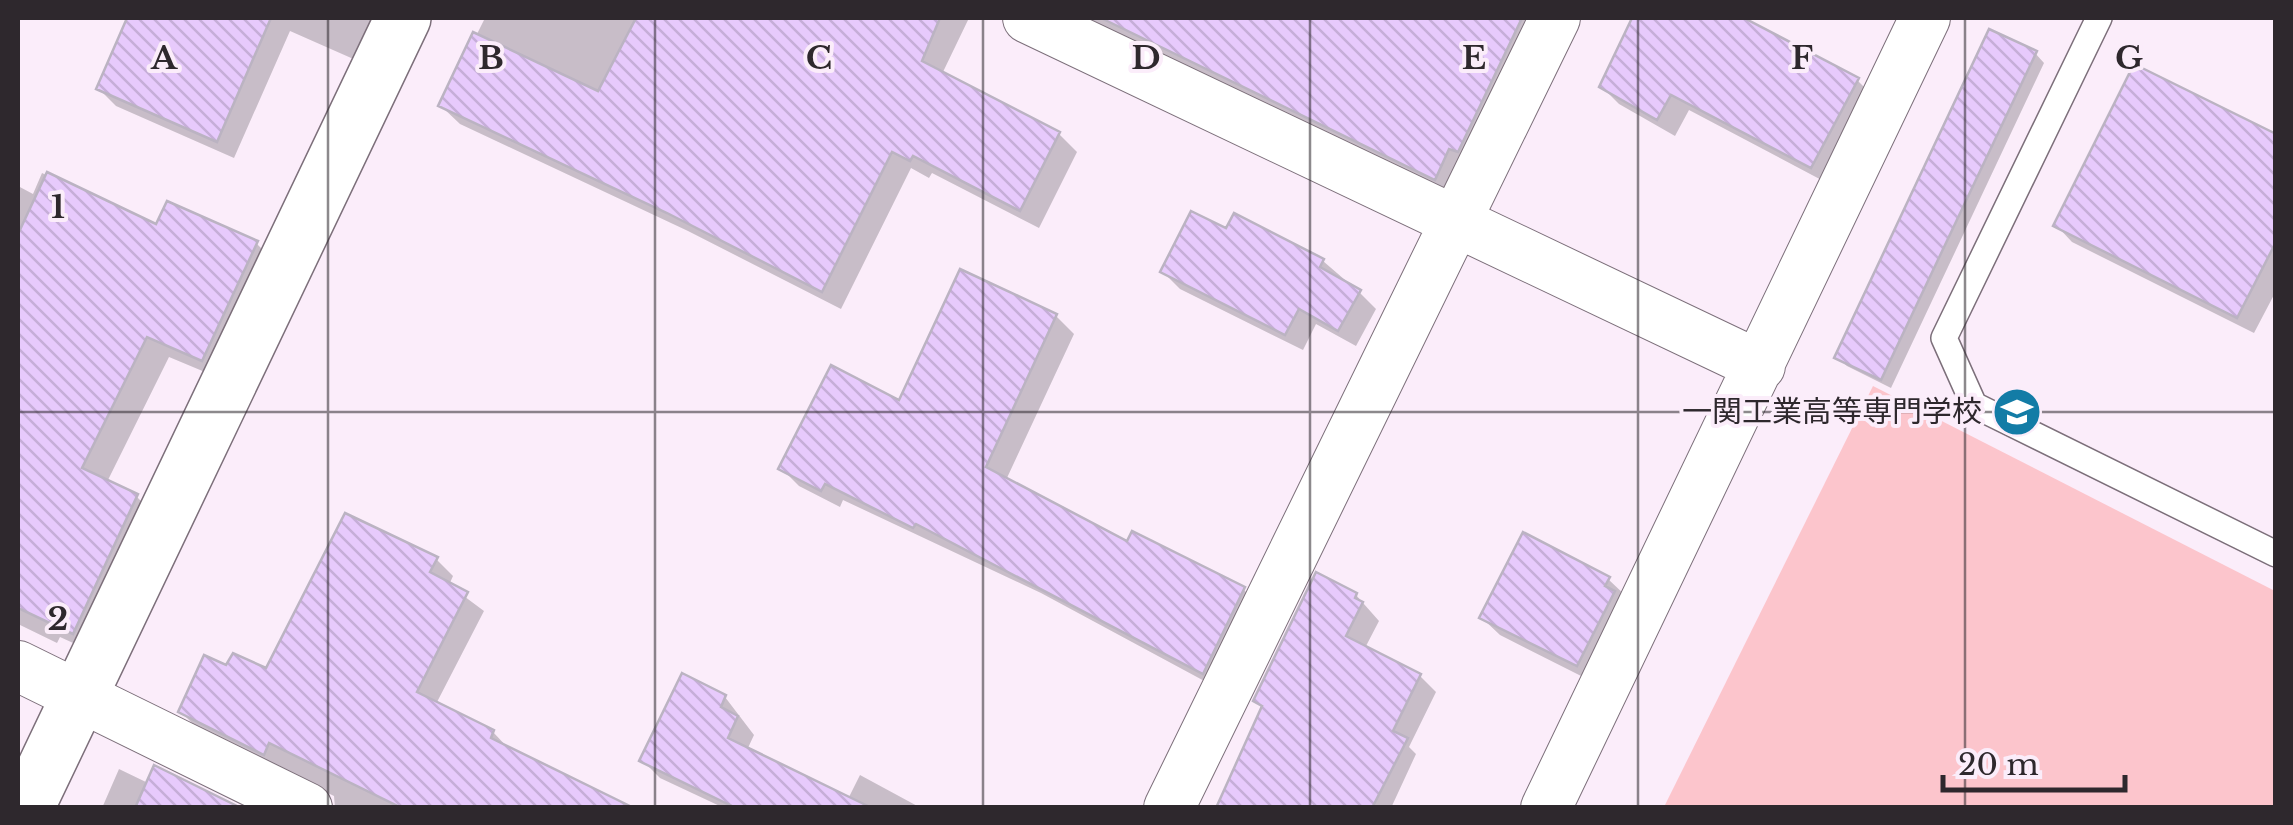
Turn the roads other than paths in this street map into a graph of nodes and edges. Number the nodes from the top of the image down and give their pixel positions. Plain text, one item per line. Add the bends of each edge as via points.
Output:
1 (402, 18) edge
2 (1028, 18) edge
3 (1555, 18) edge
4 (1926, 18) edge
5 (2099, 18) edge
6 (1454, 224) junction
7 (1760, 366) junction
8 (2276, 554) edge
9 (18, 666) edge
10 (79, 696) junction
11 (26, 808) edge
12 (307, 808) edge
13 (1169, 808) edge
14 (1546, 808) edge

1 - 10 street
2 - 6 street
3 - 6 street
4 - 7 street
5 - 8 lane via 1944,338 1974,405
6 - 7 street
6 - 13 street
7 - 14 street
9 - 10 street
10 - 11 street
10 - 12 street

